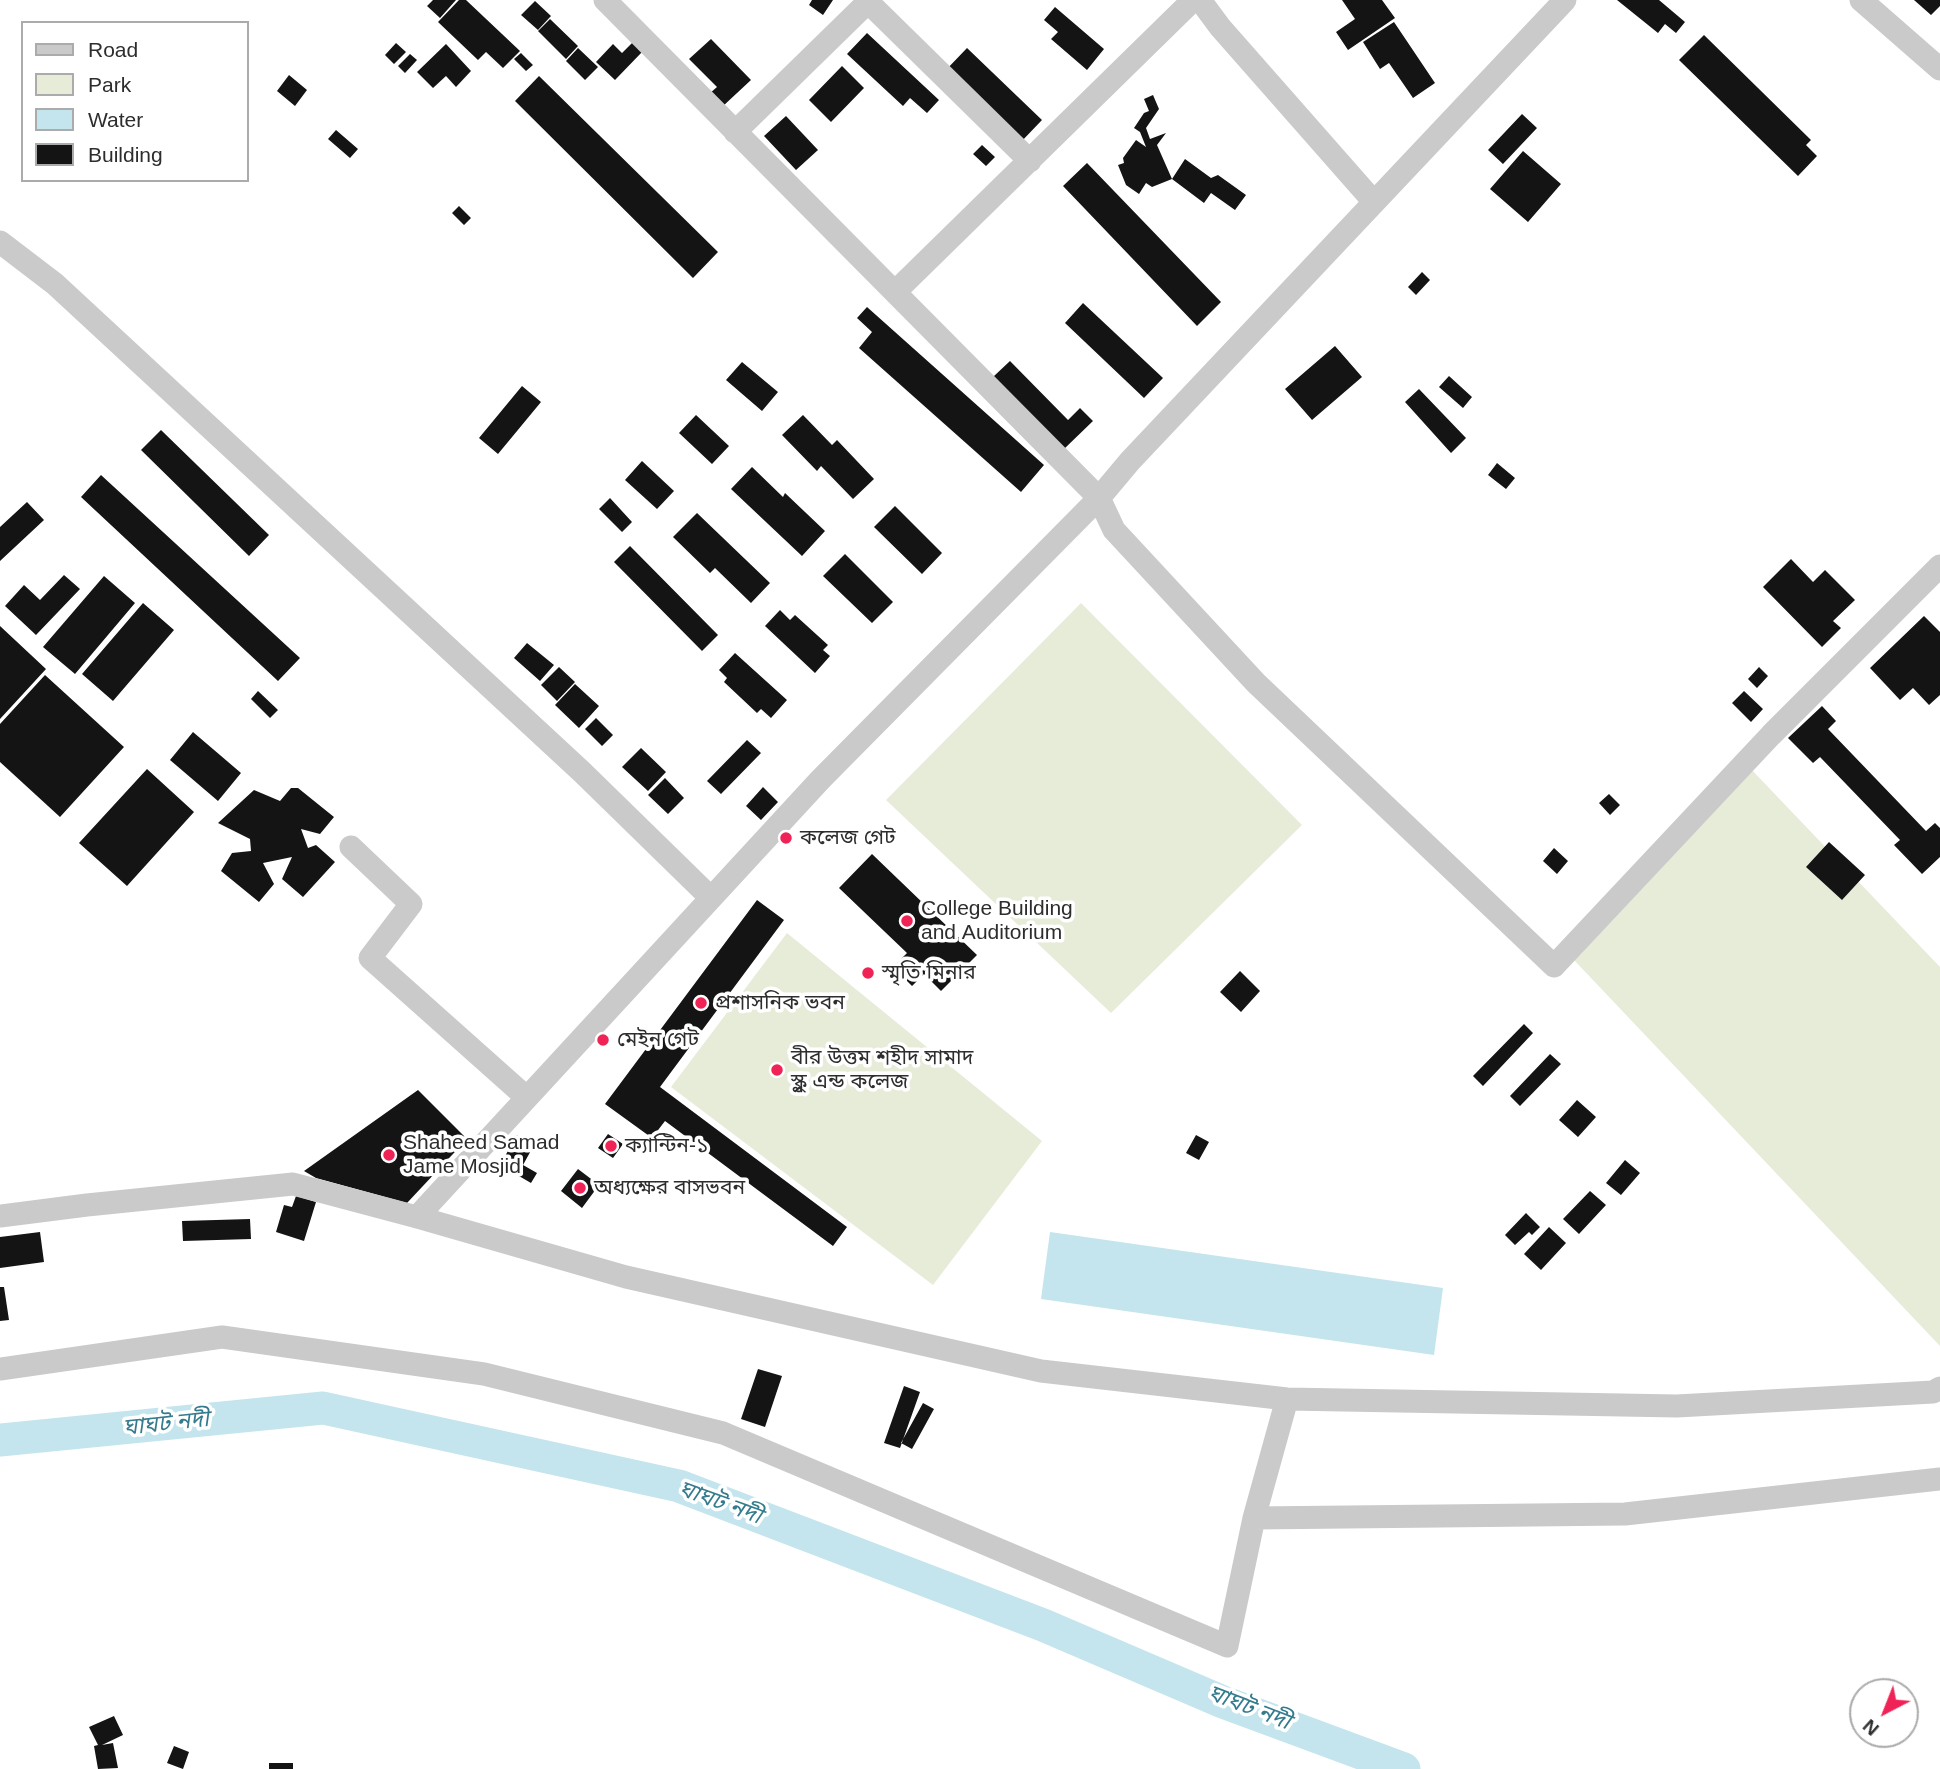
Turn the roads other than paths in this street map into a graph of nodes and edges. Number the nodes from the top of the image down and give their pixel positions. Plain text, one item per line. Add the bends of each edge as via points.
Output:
1 (1193, 0) edge
2 (1200, 0) edge
3 (1564, 0) edge
4 (1861, 0) edge
5 (868, 1) edge
6 (612, 3) edge
7 (1940, 69) edge
8 (735, 132) junction
9 (1030, 162) junction
10 (1374, 202) junction
11 (0, 242) edge
12 (895, 292) junction
13 (1099, 498) junction
14 (1940, 566) edge
15 (351, 847) dead end
16 (711, 898) junction
17 (526, 1097) junction
18 (0, 1216) edge
19 (417, 1217) junction
20 (0, 1369) edge
21 (1940, 1388) edge
22 (1287, 1399) junction
23 (1940, 1479) edge
24 (1254, 1518) junction

1 - 9 street
2 - 10 street
3 - 10 street
4 - 7 street
5 - 8 street
5 - 9 street
6 - 8 street
8 - 12 street
9 - 12 street
10 - 13 street
11 - 16 street via 55,284 582,772
12 - 13 street
13 - 14 street via 1114,530 1256,683 1554,966 1771,736
13 - 16 street via 820,780
15 - 17 street via 411,904 370,958
16 - 17 street
17 - 19 street
18 - 19 street via 293,1184
19 - 22 street via 625,1277 1041,1371
20 - 24 street via 222,1337 484,1374 723,1433 1227,1646
21 - 22 street via 1933,1392 1677,1406
22 - 24 street
23 - 24 street via 1625,1514

